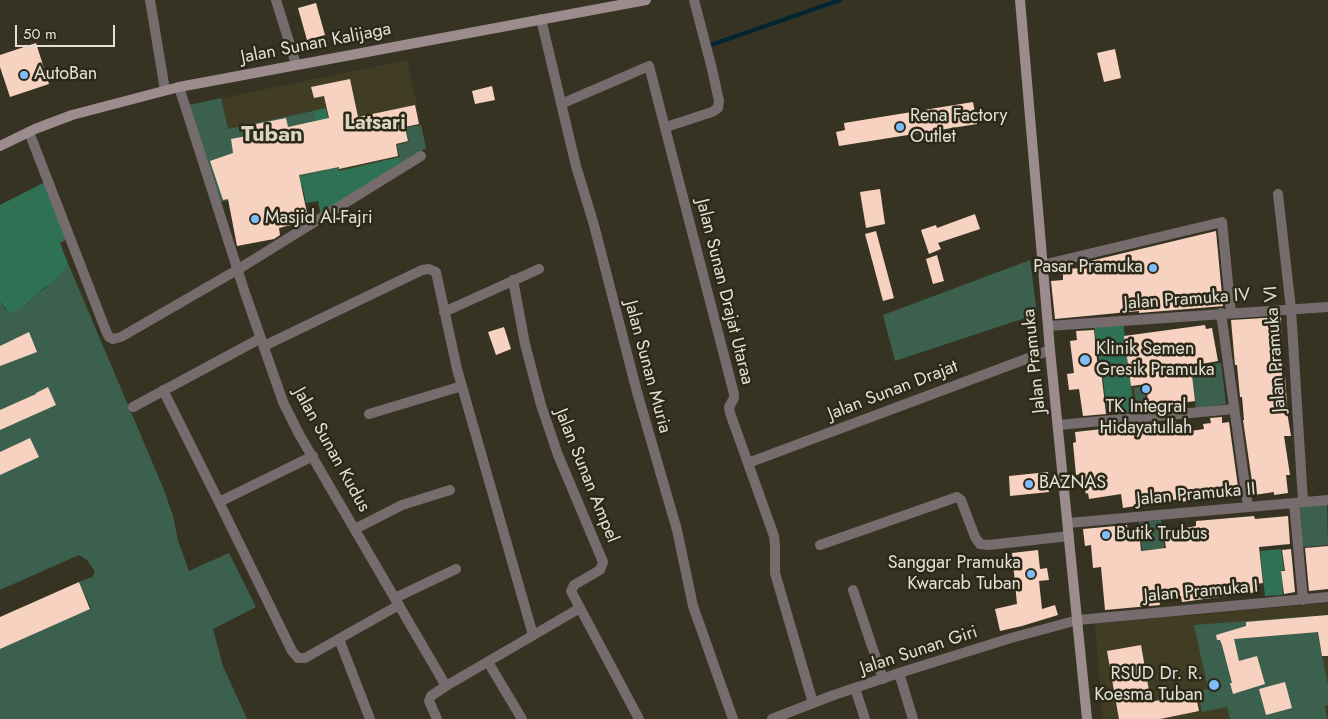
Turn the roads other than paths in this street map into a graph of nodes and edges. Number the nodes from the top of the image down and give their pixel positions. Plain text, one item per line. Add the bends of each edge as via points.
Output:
1 (150, 0) edge
2 (276, 0) edge
3 (646, 0) edge
4 (694, 0) edge
5 (1020, 0) edge
6 (541, 19) junction
7 (296, 64) junction
8 (179, 87) junction
9 (166, 90) junction
10 (561, 104) junction
11 (666, 127) junction
12 (29, 132) junction
13 (0, 146) edge
14 (421, 156) dead end
15 (1278, 194) dead end
16 (1042, 266) junction
17 (539, 269) dead end
18 (238, 270) junction
19 (513, 280) junction
20 (1328, 307) edge
21 (1291, 309) junction
22 (444, 312) junction
23 (1226, 313) junction
24 (1048, 326) junction
25 (262, 342) junction
26 (1050, 350) junction
27 (462, 386) junction
28 (164, 390) junction
29 (133, 407) dead end
30 (1234, 409) junction
31 (369, 414) dead end
32 (1058, 425) junction
33 (313, 456) junction
34 (748, 463) junction
35 (450, 490) dead end
36 (1328, 500) edge
37 (219, 502) junction
38 (1298, 502) junction
39 (1248, 507) junction
40 (1068, 523) junction
41 (355, 529) junction
42 (1069, 536) junction
43 (820, 545) dead end
44 (456, 569) dead end
45 (853, 590) dead end
46 (1328, 598) edge
47 (1303, 600) junction
48 (397, 602) junction
49 (580, 608) junction
50 (1078, 620) junction
51 (533, 635) junction
52 (339, 639) junction
53 (488, 662) junction
54 (900, 674) junction
55 (883, 679) junction
56 (446, 686) junction
57 (855, 688) junction
58 (813, 703) junction
59 (370, 719) edge
60 (438, 719) edge
61 (522, 719) edge
62 (639, 719) edge
63 (733, 719) edge
64 (772, 719) edge
65 (865, 719) edge
66 (913, 719) edge
67 (1087, 719) edge

1 - 9 street
2 - 7 street
3 - 6 main road, Jalan Sunan Kalijaga
4 - 11 street via 719,100 718,108
5 - 16 main road, Jalan Pramuka
6 - 7 main road, Jalan Sunan Kalijaga
6 - 10 street, Jalan Sunan Muria
7 - 8 main road, Jalan Sunan Kalijaga
8 - 9 main road, Jalan Sunan Kalijaga
8 - 18 street, Jalan Sunan Kudus
9 - 12 main road, Jalan Sunan Kalijaga via 72,115
10 - 11 street, Jalan Sunan Drajat Utaraa via 650,66
10 - 63 street, Jalan Sunan Muria via 677,530 693,606
11 - 34 street, Jalan Sunan Drajat Utaraa via 734,394 730,412
12 - 13 main road, Jalan Sunan Kalijaga
12 - 18 street via 111,338 121,337
14 - 18 street
15 - 21 street, Jalan Pramuka VI
16 - 23 street via 1222,222
16 - 24 main road, Jalan Pramuka
17 - 19 street
18 - 25 street, Jalan Sunan Kudus
19 - 22 street
19 - 49 street, Jalan Sunan Ampel via 541,405 603,562 600,570 570,588
20 - 21 street, Jalan Pramuka IV
21 - 23 street, Jalan Pramuka IV
21 - 38 street, Jalan Pramuka VI
22 - 25 street via 437,274 432,269 425,269
22 - 27 street
23 - 24 street, Jalan Pramuka IV
23 - 30 street
24 - 26 main road, Jalan Pramuka
25 - 28 street
25 - 33 street, Jalan Sunan Kudus via 287,410
26 - 32 main road, Jalan Pramuka
26 - 34 street, Jalan Sunan Drajat
27 - 31 street
27 - 51 street
28 - 29 street
28 - 37 street
30 - 32 street
30 - 39 street
32 - 40 main road, Jalan Pramuka
33 - 37 street
33 - 41 street, Jalan Sunan Kudus
34 - 58 street, Jalan Sunan Drajat Utaraa via 774,536 775,573
35 - 41 street via 402,506
36 - 38 street, Jalan Pramuka II
37 - 52 street via 296,657 305,658
38 - 39 street, Jalan Pramuka II
38 - 47 street, Jalan Pramuka VI
39 - 40 street, Jalan Pramuka II
40 - 42 main road, Jalan Pramuka
41 - 48 street, Jalan Sunan Kudus
42 - 43 street via 980,544 957,497
42 - 50 main road, Jalan Pramuka
44 - 48 street
45 - 55 street
46 - 47 street, Jalan Pramuka I
47 - 50 street, Jalan Pramuka I
48 - 52 street
48 - 56 street, Jalan Sunan Kudus
49 - 51 street
49 - 62 street, Jalan Sunan Ampel
50 - 54 street, Jalan Sunan Giri via 1010,638
50 - 67 main road, Jalan Pramuka
51 - 53 street
52 - 59 street
53 - 56 street
53 - 61 street
54 - 55 street, Jalan Sunan Giri
54 - 66 street
55 - 57 street, Jalan Sunan Giri
56 - 60 street via 429,701
57 - 58 street, Jalan Sunan Giri
57 - 65 street
58 - 64 street, Jalan Sunan Giri

